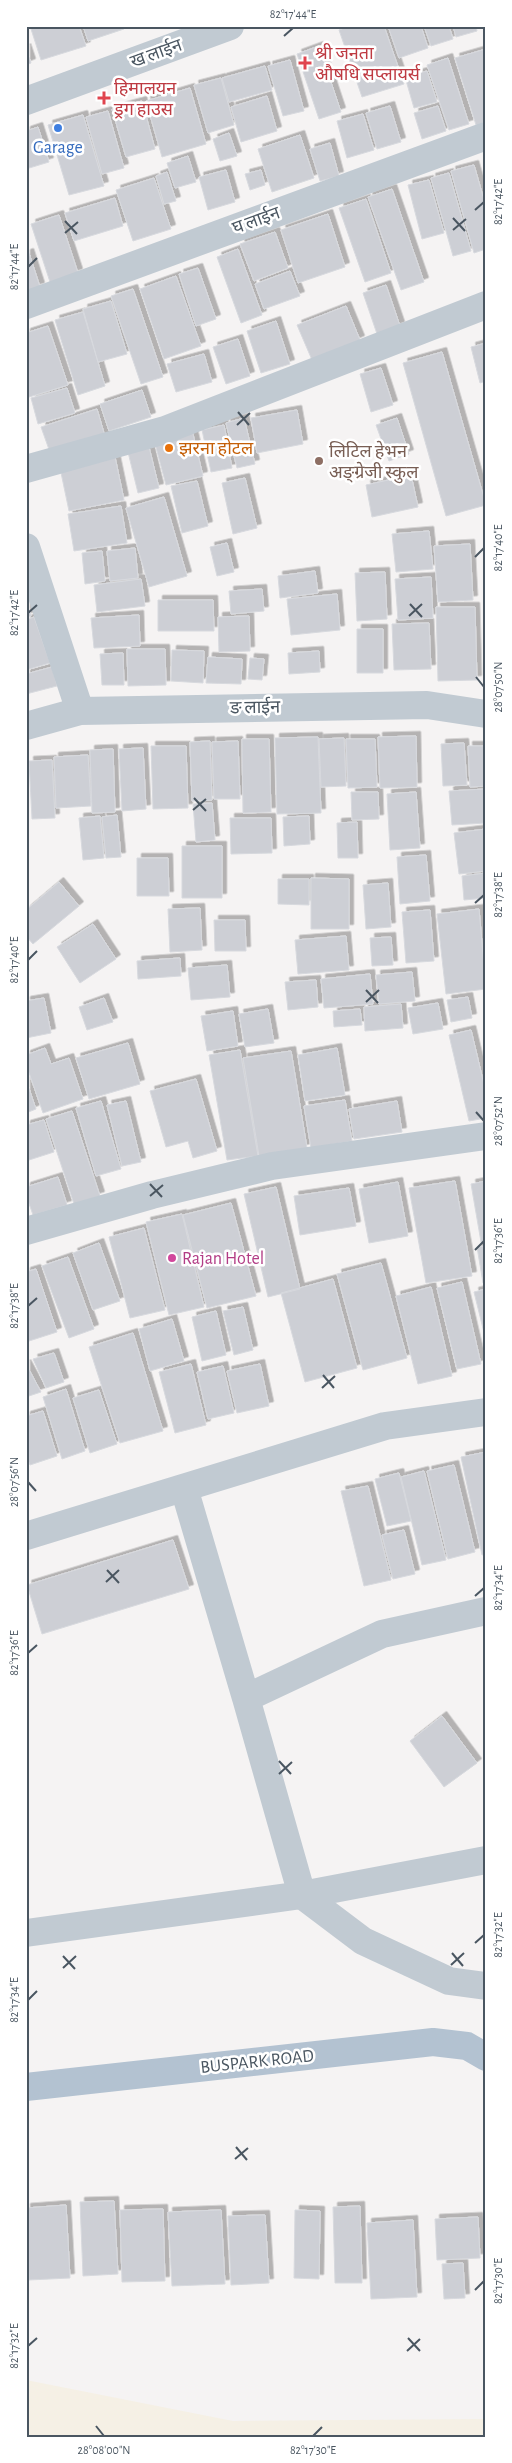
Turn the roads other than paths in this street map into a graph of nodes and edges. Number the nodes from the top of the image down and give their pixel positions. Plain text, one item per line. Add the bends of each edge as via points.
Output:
1 (230, 26) edge
2 (26, 100) edge
3 (486, 136) edge
4 (26, 305) edge
5 (486, 305) edge
6 (26, 469) edge
7 (26, 547) edge
8 (80, 711) junction
9 (486, 714) edge
10 (26, 726) edge
11 (486, 1136) edge
12 (26, 1230) edge
13 (486, 1412) edge
14 (184, 1488) junction
15 (26, 1536) edge
16 (486, 1611) edge
17 (246, 1698) junction
18 (486, 1860) edge
19 (302, 1895) junction
20 (26, 1933) edge
21 (486, 1986) edge
22 (486, 2057) edge
23 (26, 2087) edge

1 - 2 street, ख लाईन
3 - 4 street, घ लाईन
5 - 6 street via 165,430
7 - 8 street
8 - 9 street, ङ लाईन via 427,705
8 - 10 street, ङ लाईन
11 - 12 street via 272,1166
13 - 14 street via 385,1426
14 - 15 street
14 - 17 street
16 - 17 street via 382,1634
17 - 19 street
18 - 19 street
19 - 20 street
19 - 21 street via 363,1941 449,1981
22 - 23 main road, BUSPARK ROAD via 467,2046 433,2042

